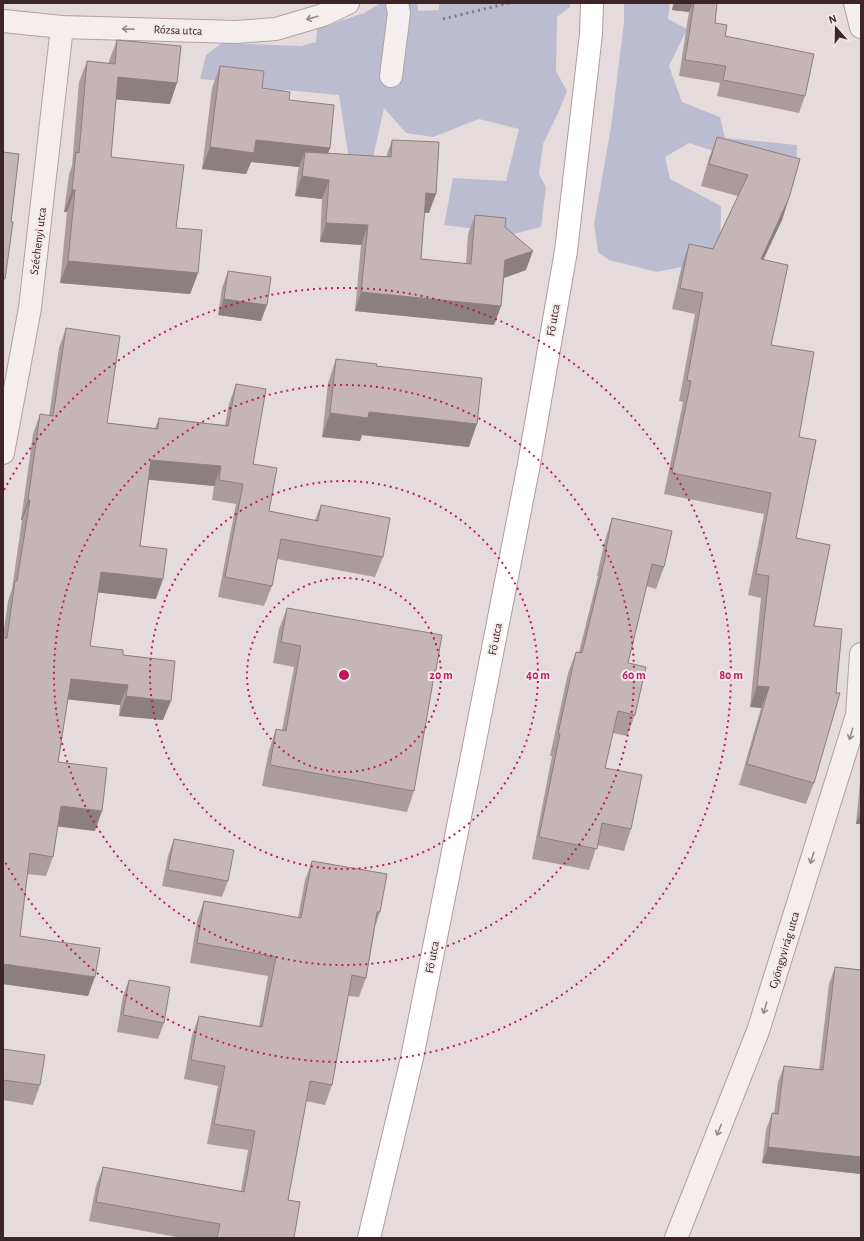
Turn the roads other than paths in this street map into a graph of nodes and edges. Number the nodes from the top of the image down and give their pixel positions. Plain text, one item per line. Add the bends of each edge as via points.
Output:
1 (348, 3) edge
2 (397, 3) edge
3 (592, 3) edge
4 (855, 3) edge
5 (3, 21) edge
6 (62, 27) junction
7 (861, 27) edge
8 (391, 76) dead end
9 (3, 453) edge
10 (861, 654) edge
11 (369, 1238) edge
12 (676, 1238) edge

1 -> 6 street, Rózsa utca via 322,15 276,28 236,32
2 - 8 street via 399,13
3 - 11 main road, Fő utca via 591,34 566,250 528,464 412,1058
4 - 7 street
5 - 6 street, Rózsa utca
6 - 9 street, Széchenyi utca via 30,308
10 -> 12 street, Gyöngyvirág utca via 857,715 761,1023

